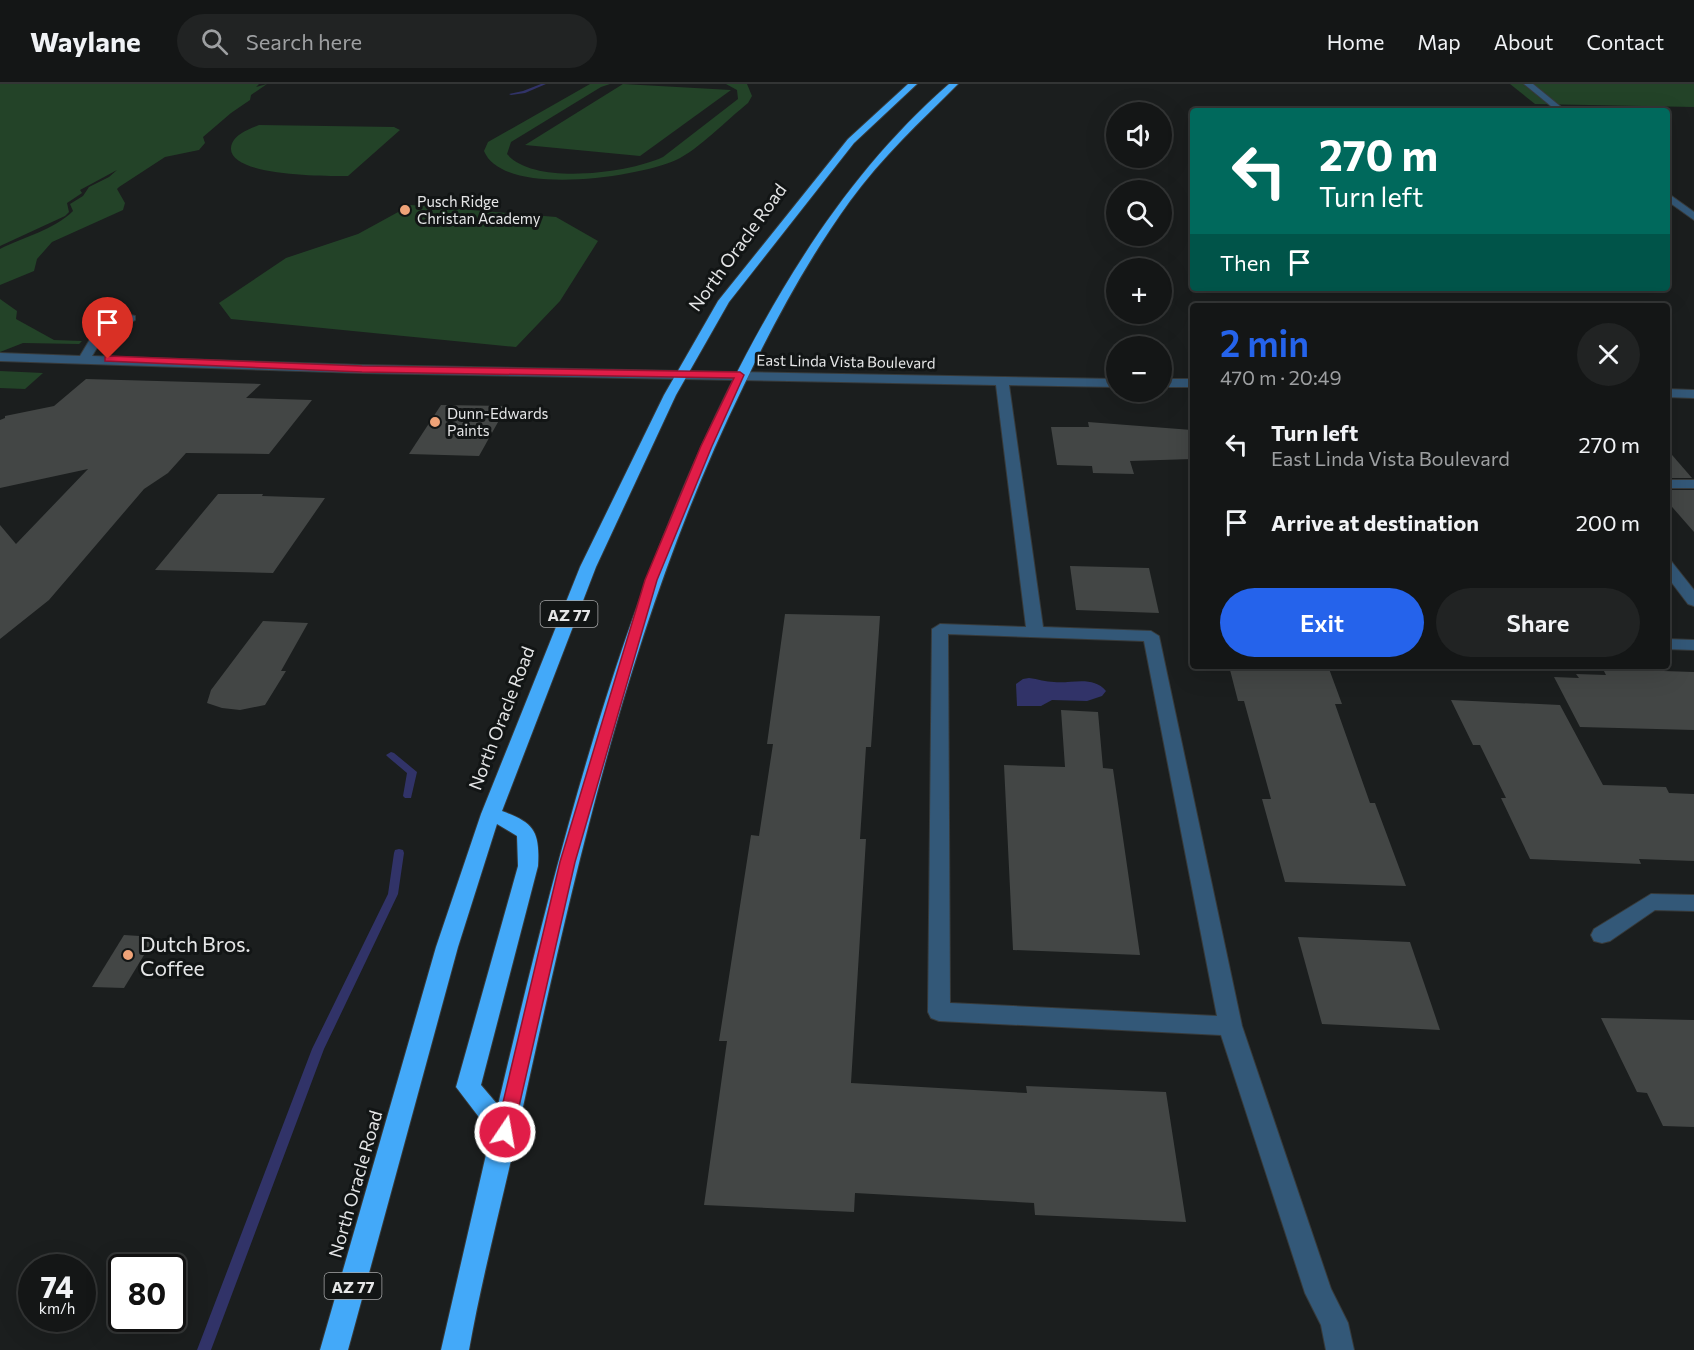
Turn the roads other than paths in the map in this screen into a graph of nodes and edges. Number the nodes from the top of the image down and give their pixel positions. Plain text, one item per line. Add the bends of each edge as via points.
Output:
1 (914, 84) edge
2 (954, 84) edge
3 (1528, 84) edge
4 (1558, 108) edge
5 (1670, 198) edge
6 (1694, 216) edge
7 (131, 318) dead end
8 (0, 357) edge
9 (85, 358) junction
10 (682, 374) junction
11 (740, 375) junction
12 (1002, 381) junction
13 (1106, 382) edge
14 (1172, 383) edge
15 (1190, 384) edge
16 (1670, 393) edge
17 (1694, 394) edge
18 (1670, 484) edge
19 (1694, 484) edge
20 (1670, 569) edge
21 (1694, 601) edge
22 (1035, 632) junction
23 (1670, 644) edge
24 (1694, 645) edge
25 (491, 814) junction
26 (1694, 903) edge
27 (1602, 935) dead end
28 (1230, 1026) junction
29 (505, 1132) junction
30 (334, 1350) edge
31 (455, 1350) edge
32 (1340, 1350) edge

1 - 10 highway, North Oracle Road / AZ 77 via 851,141 813,186 724,302
2 - 11 highway via 928,105 851,192 794,277
3 - 4 street
5 - 6 street
7 - 9 street via 110,328 87,347
8 - 9 street, East Linda Vista Boulevard
9 - 10 street, East Linda Vista Boulevard via 362,369
10 - 11 street, East Linda Vista Boulevard
10 - 25 highway, North Oracle Road / AZ 77 via 588,567
11 - 12 street, East Linda Vista Boulevard
11 - 29 highway via 651,580 568,862
12 - 13 street, East Linda Vista Boulevard
12 - 22 street
14 - 15 street
16 - 17 street
18 - 19 street
20 - 21 street
22 - 28 street via 1152,636
22 - 28 street via 940,629 939,1012
23 - 24 street
25 - 29 highway via 522,827 530,842 528,866 468,1087
25 - 30 highway, North Oracle Road / AZ 77 via 447,947
26 - 27 street via 1652,902
28 - 32 street
29 - 31 highway

